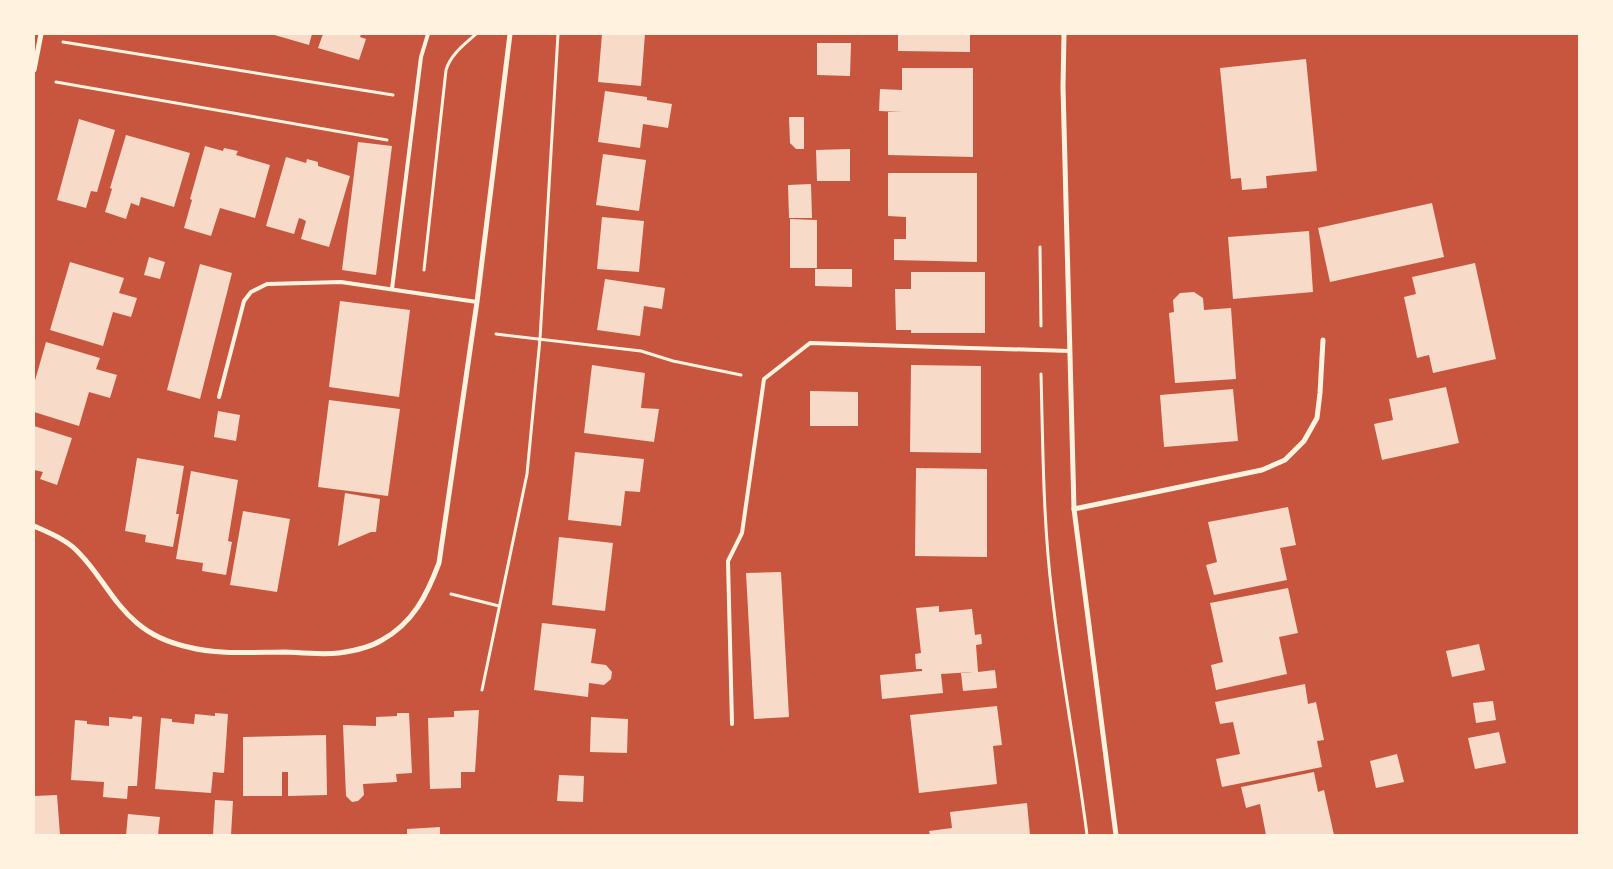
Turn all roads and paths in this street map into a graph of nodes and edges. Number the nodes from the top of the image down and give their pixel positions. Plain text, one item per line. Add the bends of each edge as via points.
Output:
1 (428, 34) edge
2 (476, 34) edge
3 (510, 34) edge
4 (558, 34) edge
5 (1064, 34) edge
6 (41, 36) edge
7 (34, 70) edge
8 (53, 82) dead end
9 (416, 98) junction
10 (442, 103) junction
11 (410, 144) junction
12 (437, 150) junction
13 (423, 277) dead end
14 (392, 289) junction
15 (477, 302) junction
16 (473, 331) junction
17 (540, 339) junction
18 (1323, 340) dead end
19 (1070, 351) junction
20 (764, 379) junction
21 (219, 397) dead end
22 (1074, 510) junction
23 (34, 526) edge
24 (429, 588) junction
25 (499, 606) junction
26 (482, 690) dead end
27 (732, 724) dead end
28 (1116, 835) edge

1 - 9 lane via 421,57
2 - 10 path via 449,61
3 - 15 street
4 - 17 path
5 - 19 street
6 - 7 street
6 - 9 path
8 - 11 path
9 - 10 path
9 - 11 lane
10 - 12 path
11 - 12 path
11 - 14 lane
12 - 13 path
14 - 15 lane
14 - 21 lane via 341,282 267,284 251,292 244,302
15 - 16 street
16 - 17 path
16 - 24 street via 439,563
17 - 20 path via 641,351 673,361
17 - 25 path via 527,474
18 - 22 street via 1317,418 1304,441 1285,460 1262,470
19 - 20 lane via 810,343
19 - 22 street
20 - 27 lane via 742,533 728,561
22 - 28 street
23 - 24 street via 78,552 137,623 159,637 189,647 219,651 336,654 359,650 382,641 403,626 418,609
24 - 25 path
25 - 26 path

